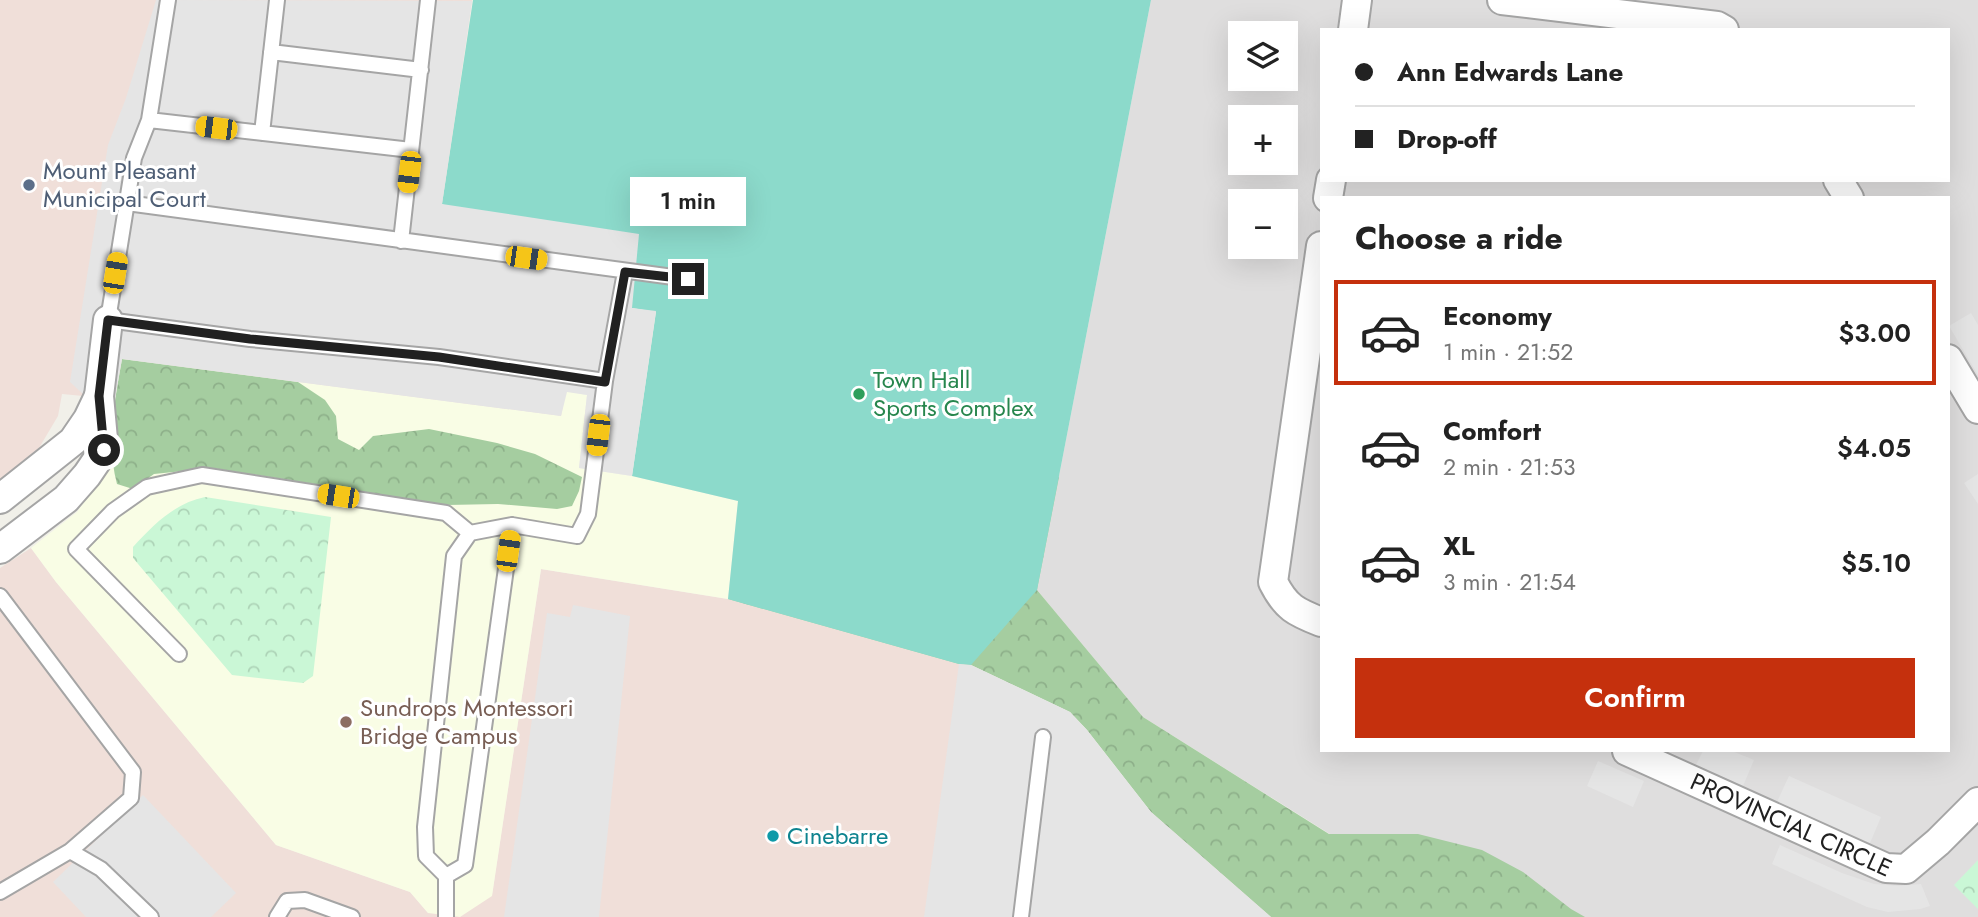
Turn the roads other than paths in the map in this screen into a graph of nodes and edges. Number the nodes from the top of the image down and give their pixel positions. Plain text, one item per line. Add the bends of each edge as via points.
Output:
1 (168, 0) edge
2 (276, 0) edge
3 (428, 0) edge
4 (1357, 0) edge
5 (1502, 0) edge
6 (1353, 28) edge
7 (1720, 28) edge
8 (271, 52) junction
9 (421, 70) junction
10 (149, 120) junction
11 (262, 133) junction
12 (411, 150) junction
13 (127, 203) junction
14 (401, 241) junction
15 (1320, 253) edge
16 (625, 272) junction
17 (688, 279) dead end
18 (108, 320) junction
19 (1950, 362) edge
20 (605, 382) junction
21 (99, 396) junction
22 (1978, 409) edge
23 (0, 499) edge
24 (512, 525) junction
25 (470, 533) junction
26 (0, 549) edge
27 (0, 596) edge
28 (1320, 622) edge
29 (178, 654) dead end
30 (1042, 737) dead end
31 (1629, 752) edge
32 (1978, 803) edge
33 (71, 851) junction
34 (446, 876) junction
35 (0, 892) edge
36 (151, 917) edge
37 (277, 917) edge
38 (352, 917) edge
39 (446, 917) edge
40 (1021, 917) edge

1 - 10 lane
2 - 8 lane
3 - 9 lane
4 - 6 street
5 - 7 street
8 - 9 lane
8 - 11 lane
9 - 12 lane
10 - 11 lane
10 - 13 lane via 134,158
11 - 12 lane
12 - 14 lane
13 - 14 lane
13 - 18 lane
14 - 16 lane
15 - 28 street via 1273,582 1293,610
16 - 17 lane
16 - 20 lane
18 - 20 lane via 439,357
18 - 21 street
19 - 22 street
20 - 24 lane via 588,514 577,536
21 - 23 street via 74,441
21 - 26 street via 104,450 66,499
24 - 25 lane
24 - 34 lane via 465,865
25 - 29 lane via 446,513 202,475 147,487 113,511 76,549
25 - 34 lane via 454,556 425,827 426,856
27 - 33 lane via 133,772 131,798
30 - 40 lane
31 - 32 street, PROVINCIAL CIRCLE via 1886,869 1906,869
33 - 35 lane
33 - 36 lane via 101,869
34 - 39 lane
37 - 38 lane via 287,901 305,900

